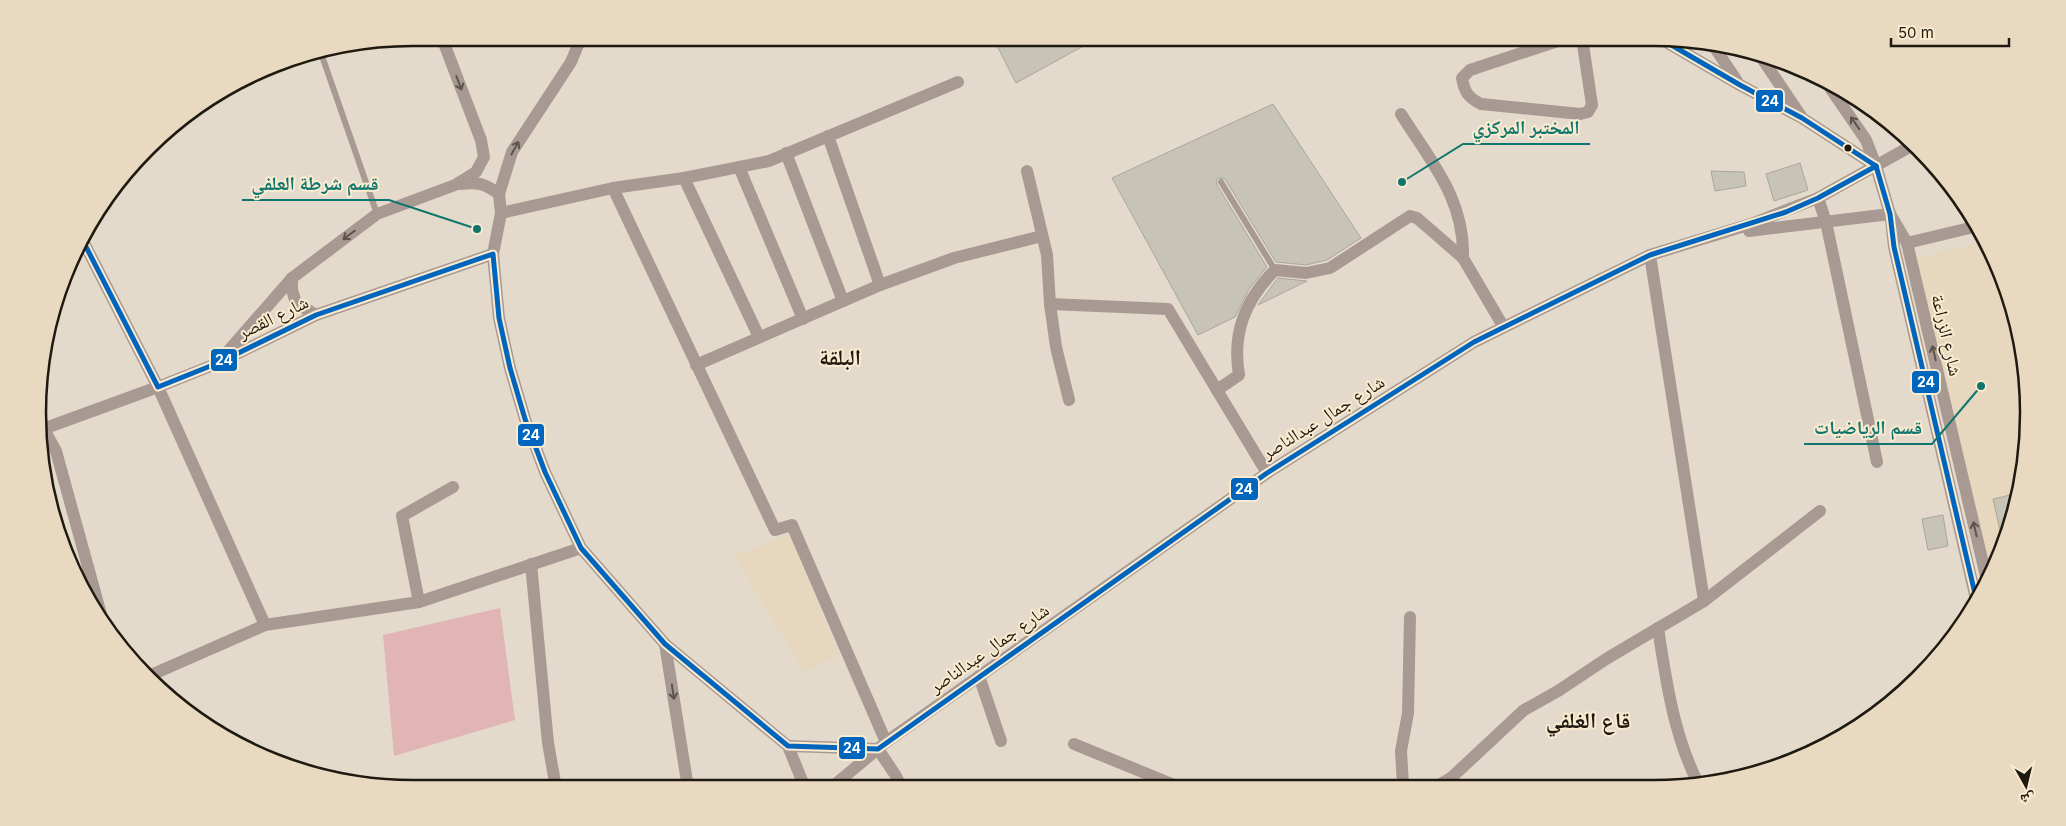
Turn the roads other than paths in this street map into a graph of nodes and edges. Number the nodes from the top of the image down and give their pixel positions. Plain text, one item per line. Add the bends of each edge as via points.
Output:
1 (445, 46) edge
2 (578, 46) edge
3 (1543, 46) edge
4 (1583, 46) edge
5 (1676, 47) edge
6 (1718, 52) edge
7 (323, 58) edge
8 (1767, 65) edge
9 (958, 82) dead end
10 (1740, 85) junction
11 (1835, 94) edge
12 (1401, 114) dead end
13 (1802, 118) junction
14 (828, 136) junction
15 (1907, 149) edge
16 (786, 153) junction
17 (739, 166) junction
18 (1876, 166) junction
19 (1027, 171) dead end
20 (684, 178) junction
21 (1221, 182) dead end
22 (456, 185) junction
23 (613, 188) junction
24 (499, 194) junction
25 (1818, 198) junction
26 (501, 213) junction
27 (377, 214) junction
28 (1890, 214) junction
29 (1826, 222) junction
30 (1970, 228) edge
31 (1717, 234) junction
32 (1042, 236) junction
33 (1907, 242) junction
34 (86, 247) edge
35 (493, 254) junction
36 (1650, 254) junction
37 (1463, 258) junction
38 (1275, 270) junction
39 (292, 278) junction
40 (880, 285) junction
41 (843, 301) junction
42 (1050, 304) junction
43 (316, 315) junction
44 (803, 318) junction
45 (1503, 326) junction
46 (759, 337) junction
47 (218, 363) junction
48 (696, 365) junction
49 (158, 387) junction
50 (1217, 390) junction
51 (1069, 400) dead end
52 (47, 428) edge
53 (47, 434) edge
54 (1877, 462) dead end
55 (1267, 473) junction
56 (453, 487) dead end
57 (1820, 511) dead end
58 (581, 548) junction
59 (531, 564) junction
60 (1984, 570) edge
61 (1974, 590) edge
62 (97, 599) edge
63 (1704, 601) junction
64 (419, 602) junction
65 (1410, 617) dead end
66 (265, 625) junction
67 (1658, 628) junction
68 (664, 644) junction
69 (155, 673) edge
70 (979, 676) junction
71 (1001, 741) dead end
72 (1074, 744) dead end
73 (788, 746) junction
74 (882, 746) junction
75 (1695, 778) edge
76 (555, 780) edge
77 (687, 780) edge
78 (802, 780) edge
79 (842, 780) edge
80 (898, 780) edge
81 (1161, 780) edge
82 (1402, 780) edge
83 (1448, 780) edge

1 -> 22 street via 481,140 484,157 476,172
24 -> 2 street via 512,152 572,62
3 - 4 street via 1470,70 1462,78 1464,89 1471,99 1481,104 1580,114 1588,112 1592,105
5 - 10 street
6 - 10 street
7 - 27 lane
8 - 13 street
9 - 14 street
10 - 13 street
18 -> 11 street, شارع الزراعة via 1859,129
12 - 37 street via 1452,195 1461,222
13 - 18 street
14 - 16 street
14 - 40 street
15 - 18 street, شارع جمال عبدالناصر
16 - 17 street
16 - 41 street
17 - 20 street
17 - 44 street
18 - 25 street, شارع جمال عبدالناصر
18 - 28 street, شارع الزراعة
19 - 32 street
20 - 23 street
20 - 46 street
21 - 38 lane
22 - 24 street via 487,185
22 - 27 street
23 - 26 street
23 - 48 street
24 - 26 street
25 - 29 street
25 - 31 street, شارع جمال عبدالناصر
26 - 35 street
27 -> 39 street
28 - 29 street, شارع جمال عبدالناصر
28 - 33 street, شارع الزراعة
28 - 61 street via 1894,247
29 - 31 street, شارع جمال عبدالناصر
29 - 54 street
30 - 33 street
31 - 36 street, شارع جمال عبدالناصر
32 - 40 street via 954,258
32 - 42 street via 1047,255
60 -> 33 street, شارع الزراعة
34 - 49 street
35 - 43 street, شارع القصر
35 - 58 street via 499,318 525,419 545,472
36 - 45 street, شارع جمال عبدالناصر
36 - 63 street
37 - 38 street via 1418,218 1410,216 1330,268 1306,273
37 - 45 street
38 - 50 street via 1244,310 1236,355 1239,375
39 - 43 street via 296,303
39 - 47 street
40 - 41 street
41 - 44 street
42 - 50 street via 1168,308
42 - 51 street
43 - 47 street, شارع القصر
44 - 46 street
45 - 55 street, شارع جمال عبدالناصر
46 - 48 street
47 - 49 street, شارع القصر
48 - 74 street via 775,530 792,525
49 - 52 street, شارع القصر
49 - 66 street
50 - 55 street
53 - 62 street via 56,451
55 - 70 street, شارع جمال عبدالناصر
56 - 64 street via 402,516
57 - 63 street
58 - 59 street
58 - 68 street
59 - 64 street
59 - 76 street via 548,743
63 - 67 street
64 - 66 street
65 - 82 street via 1408,713 1401,751
66 - 69 street
67 - 75 street via 1668,697
67 - 83 street via 1524,710
68 - 73 street
68 -> 77 street
70 - 71 street
70 - 74 street, شارع جمال عبدالناصر
72 - 81 street
73 - 74 street
73 - 78 street
74 - 79 street, شارع جمال عبدالناصر
74 - 80 street

